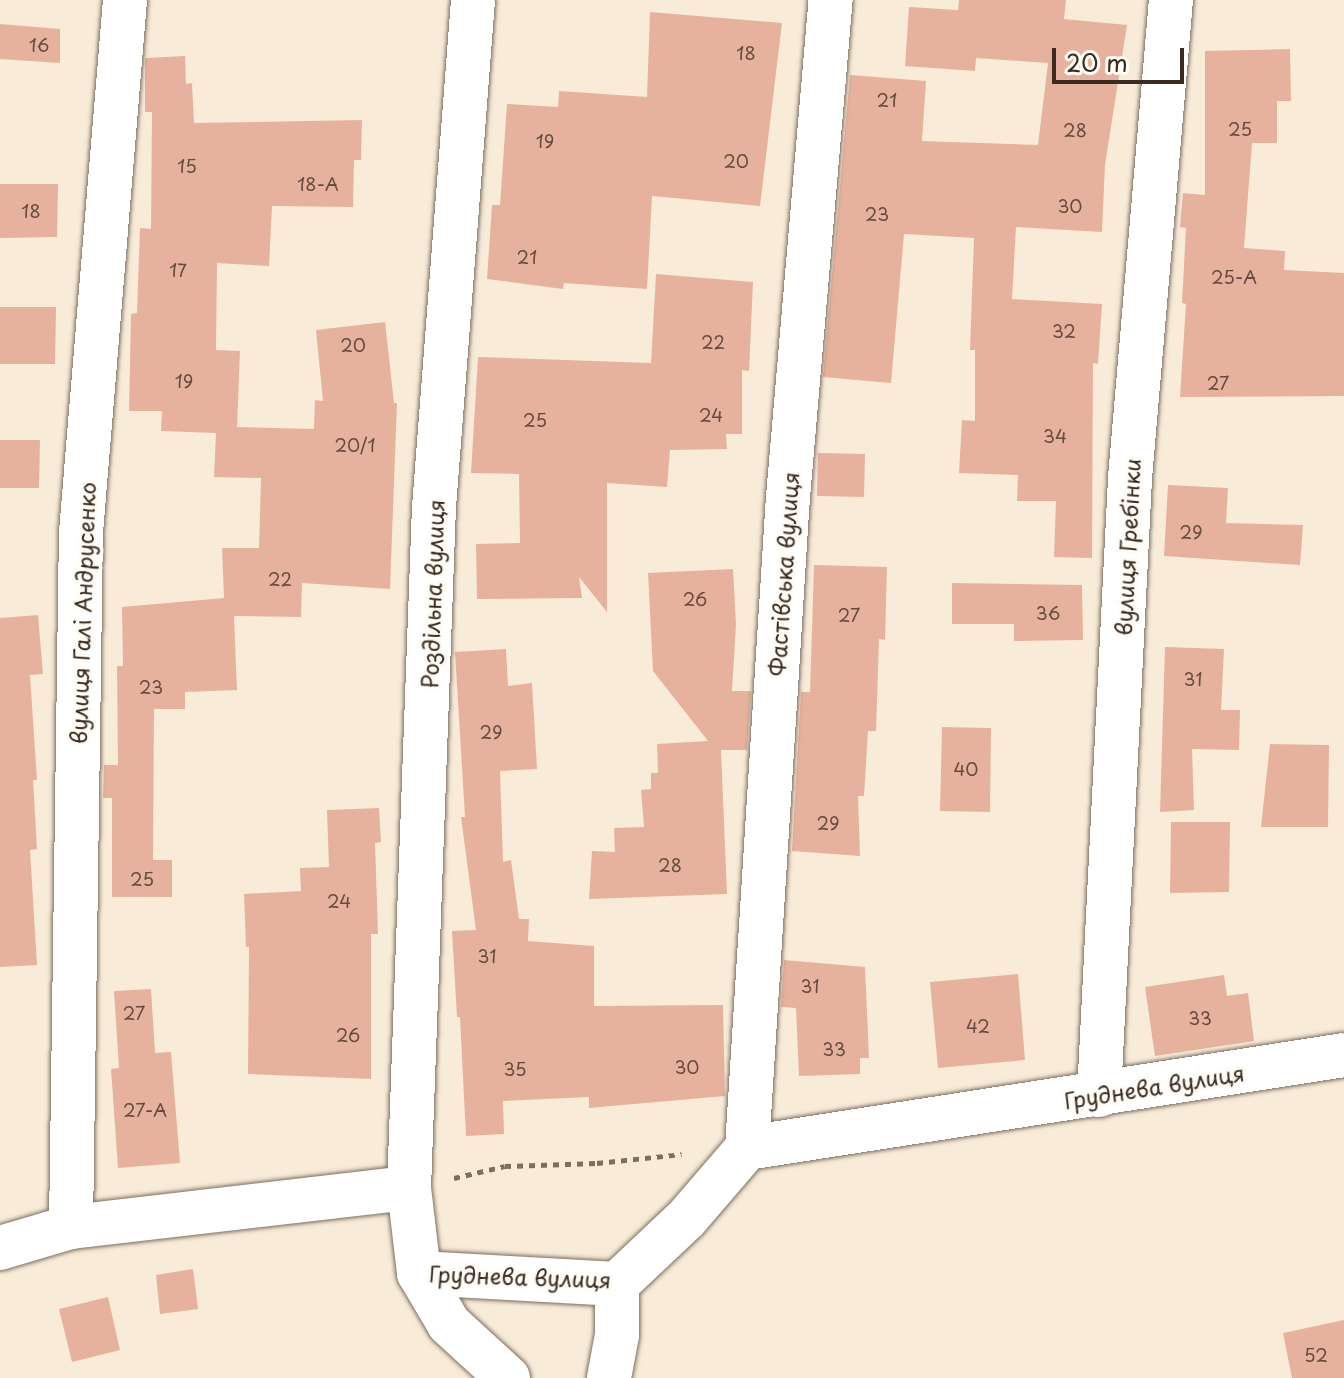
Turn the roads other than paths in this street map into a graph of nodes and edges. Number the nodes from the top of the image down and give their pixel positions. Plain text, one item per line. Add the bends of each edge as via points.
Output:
1 (125, 0) edge
2 (473, 0) edge
3 (831, 0) edge
4 (1171, 0) edge
5 (1344, 1055) edge
6 (1099, 1095) junction
7 (747, 1148) junction
8 (409, 1188) junction
9 (71, 1227) junction
10 (0, 1248) edge
11 (419, 1273) junction
12 (617, 1284) junction
13 (508, 1378) edge
14 (609, 1378) edge

1 - 9 street, вулиця Галі Андрусенко via 81,532
2 - 8 street, Роздільна вулиця via 434,507
3 - 7 street, Фастівська вулиця via 788,497
4 - 6 street, вулиця Гребінки via 1130,478
5 - 6 street, Груднева вулиця
6 - 7 street, Груднева вулиця
7 - 12 street, Груднева вулиця via 686,1219
8 - 9 street
8 - 11 street, Груднева вулиця
9 - 10 street
11 - 12 street, Груднева вулиця
11 - 13 street via 449,1324
12 - 14 street via 617,1335

